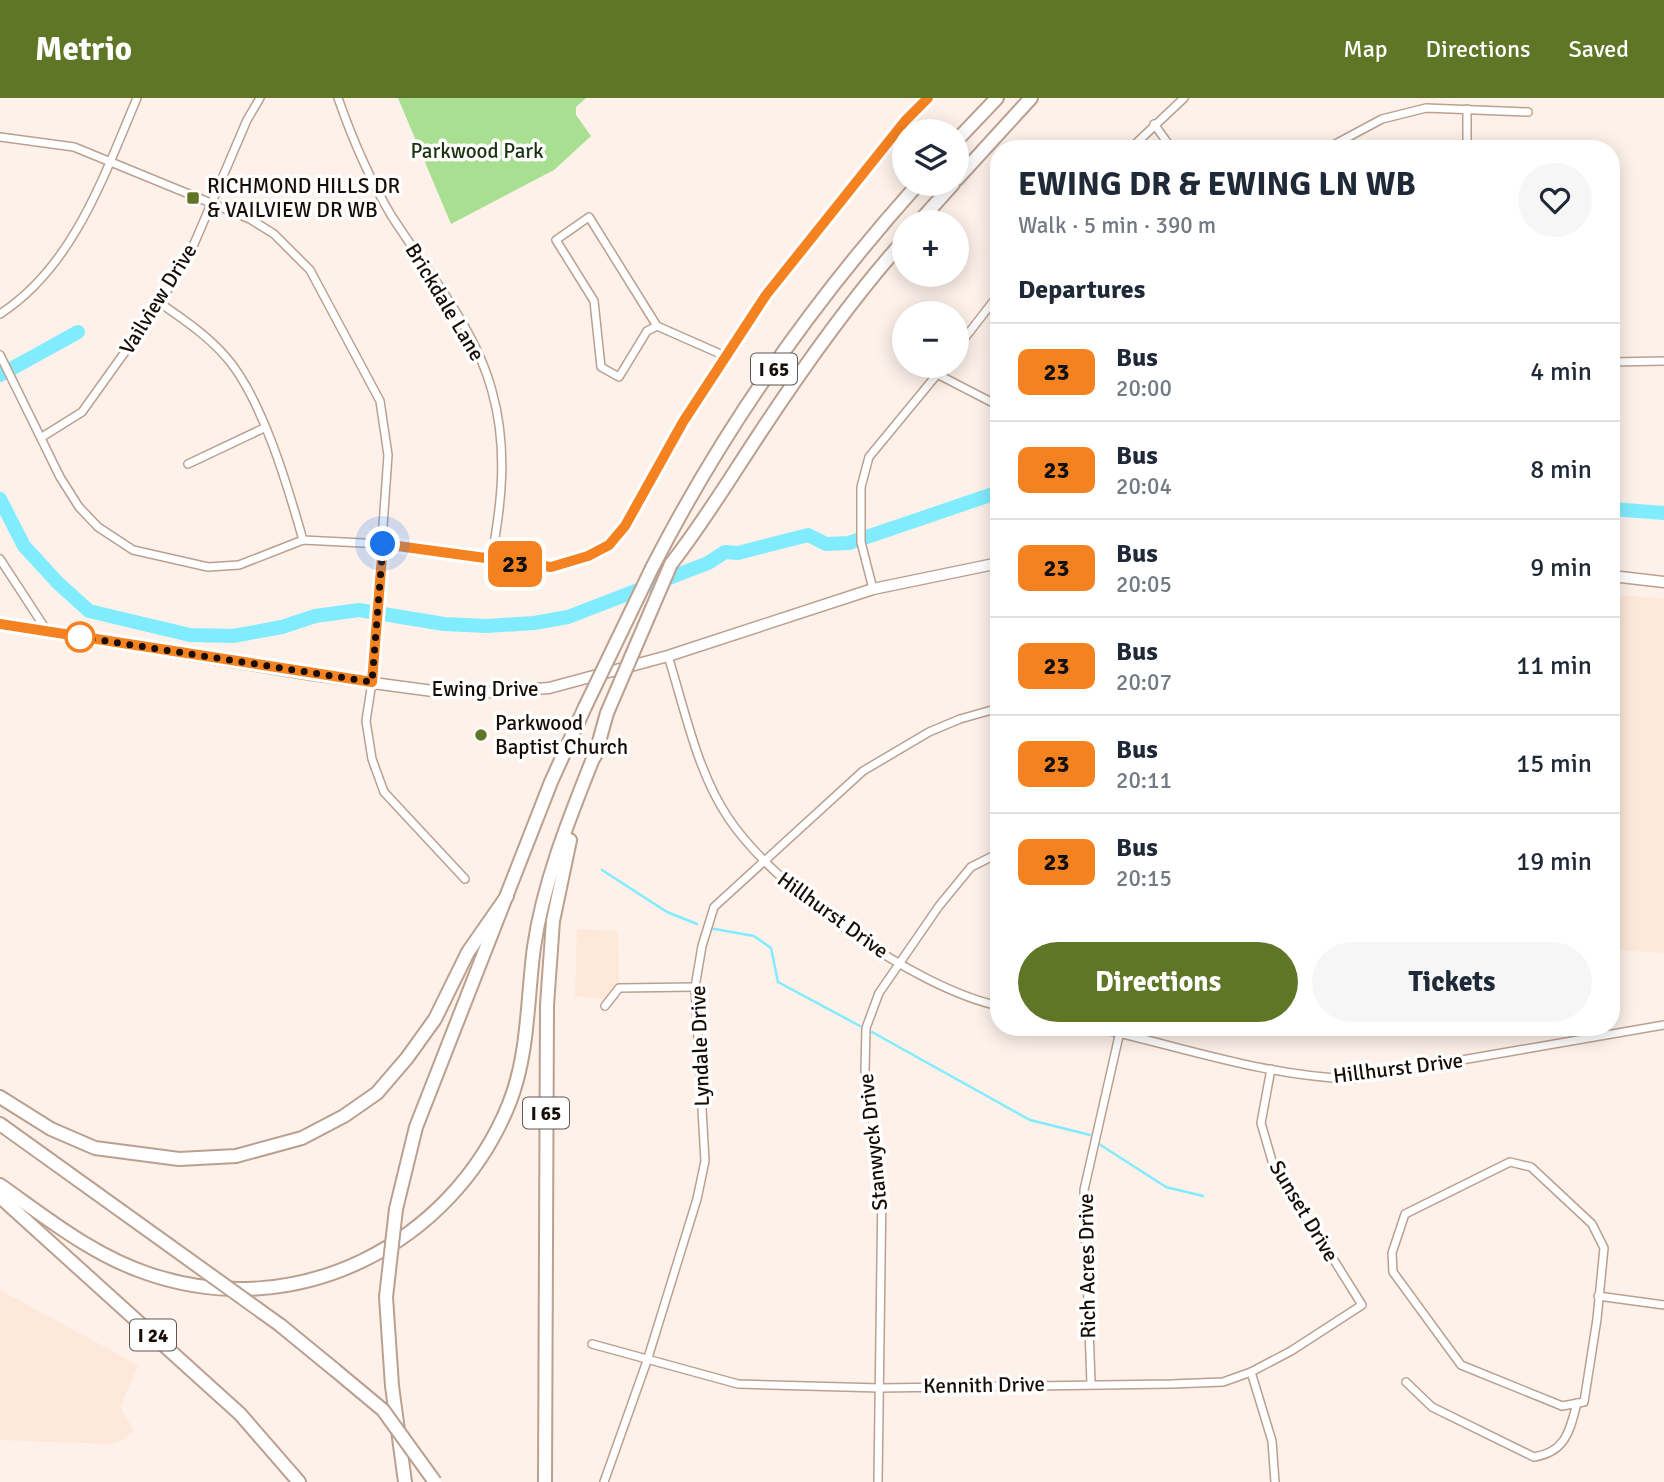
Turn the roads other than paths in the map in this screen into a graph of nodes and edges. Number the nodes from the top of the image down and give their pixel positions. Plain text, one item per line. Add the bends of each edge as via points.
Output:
1 (137, 98) edge
2 (260, 98) edge
3 (338, 98) edge
4 (928, 98) edge
5 (997, 98) edge
6 (1031, 98) edge
7 (1184, 98) edge
8 (1467, 109) junction
9 (1528, 112) dead end
10 (1154, 124) junction
11 (969, 127) edge
12 (0, 137) edge
13 (993, 140) edge
14 (1139, 140) edge
15 (1166, 140) edge
16 (1343, 140) edge
17 (1467, 140) edge
18 (990, 143) edge
19 (111, 160) junction
20 (969, 166) edge
21 (908, 196) edge
22 (942, 196) edge
23 (213, 203) junction
24 (930, 210) edge
25 (892, 256) edge
26 (160, 303) junction
27 (990, 306) edge
28 (0, 314) edge
29 (657, 326) junction
30 (969, 333) edge
31 (0, 355) edge
32 (725, 356) junction
33 (1664, 361) edge
34 (1620, 362) edge
35 (934, 378) edge
36 (945, 378) edge
37 (990, 401) edge
38 (264, 428) junction
39 (42, 437) junction
40 (188, 464) dead end
41 (303, 540) junction
42 (383, 544) junction
43 (0, 559) edge
44 (491, 560) junction
45 (990, 565) edge
46 (1620, 577) edge
47 (1664, 582) edge
48 (873, 589) junction
49 (0, 624) edge
50 (47, 631) junction
51 (668, 656) junction
52 (372, 682) junction
53 (990, 711) edge
54 (596, 751) junction
55 (990, 858) edge
56 (763, 863) junction
57 (465, 879) dead end
58 (507, 896) junction
59 (899, 964) junction
60 (695, 987) junction
61 (990, 1003) edge
62 (605, 1006) dead end
63 (1664, 1026) edge
64 (1620, 1033) edge
65 (1120, 1036) edge
66 (1138, 1036) edge
67 (1605, 1036) edge
68 (1270, 1069) junction
69 (0, 1097) edge
70 (0, 1124) edge
71 (0, 1185) edge
72 (0, 1196) edge
73 (1598, 1296) junction
74 (1362, 1305) joint
75 (1664, 1305) edge
76 (592, 1344) dead end
77 (647, 1361) junction
78 (1251, 1372) junction
79 (1406, 1382) dead end
80 (1091, 1383) junction
81 (880, 1388) junction
82 (1577, 1403) junction
83 (299, 1482) edge
84 (405, 1482) edge
85 (435, 1482) edge
86 (545, 1482) edge
87 (604, 1482) edge
88 (878, 1482) edge
89 (1275, 1482) edge

1 - 19 street
2 - 23 street, Vailview Drive
3 - 44 street, Brickdale Lane via 366,167 472,342 492,389 503,449 503,486
4 - 32 street via 766,295
5 - 11 highway
6 - 13 highway
7 - 10 street
8 - 9 street
8 - 16 street via 1426,108 1382,119
8 - 17 street
10 - 14 street
10 - 15 street
12 - 19 street via 55,142
18 - 20 highway
19 - 23 street
19 - 28 street via 72,237 49,270 20,301
21 - 58 highway, I 65, bridge via 856,256 741,415 678,517 551,782
22 - 24 highway
23 - 26 street, Vailview Drive
23 - 42 street via 274,234 310,270 380,401 388,454
25 - 54 highway, I 65, bridge via 805,369 671,564 607,713
26 - 38 street via 204,334 226,357 238,372
26 - 39 street, Vailview Drive via 82,412
27 - 30 street
29 - 29 street via 647,331 619,377 601,367 594,301 556,240 589,217
29 - 32 street
31 - 39 street
32 - 44 street via 625,526 609,545 551,567
33 - 34 street
35 - 48 street via 869,457 861,487 861,542
36 - 37 street
38 - 40 street
38 - 41 street via 285,474
39 - 41 street via 79,506 98,527 133,550 208,567 239,565
41 - 42 street
42 - 44 street
42 - 52 street
43 - 50 street
45 - 48 main road, Ewing Drive
46 - 47 main road
48 - 51 main road, Ewing Drive
49 - 50 main road, Ewing Drive
50 - 52 main road, Ewing Drive
51 - 52 main road, Ewing Drive via 549,688 433,691
51 - 56 street, Hillhurst Drive via 706,778 728,818
52 - 57 street via 366,722 384,792
53 - 56 street, Lyndale Drive via 960,719 886,754 841,789
54 - 71 highway via 565,827 540,918 519,1070 510,1102 488,1149 469,1176 418,1228 384,1251 312,1278 251,1290 212,1289 185,1285 113,1260
54 - 86 highway, I 65 via 568,849 549,967
55 - 59 street, Stanwyck Drive via 971,867
56 - 59 street, Hillhurst Drive via 797,893
56 - 60 street, Lyndale Drive via 714,907
58 - 69 highway via 468,952 435,1019 407,1058 377,1093 302,1138 236,1156 180,1159 95,1148 51,1129
58 - 84 highway, I 65, bridge via 416,1127 396,1209 386,1297
59 - 61 street, Hillhurst Drive
59 - 81 street, Stanwyck Drive via 879,993 866,1028 865,1070 882,1187
60 - 62 street via 619,988
60 - 77 street, Lyndale Drive via 705,1161
63 - 64 street, Hillhurst Drive
65 - 80 street, Rich Acres Drive via 1084,1190
66 - 68 street, Hillhurst Drive via 1176,1050
67 - 68 street, Hillhurst Drive via 1352,1079
68 - 74 street, Sunset Drive via 1261,1123 1272,1161
70 - 85 highway, bridge via 280,1325 335,1370 383,1410
72 - 83 highway, I 24 via 240,1414
73 - 75 street
73 - 82 street via 1584,1402
73 - 82 street via 1604,1248 1592,1224 1531,1167 1510,1162 1405,1214 1392,1253 1393,1272 1461,1365 1562,1406
74 - 78 street, Kennith Drive
76 - 77 street, Kennith Drive
77 - 81 street, Kennith Drive via 738,1384
77 - 87 street, Lyndale Drive
78 - 80 street, Kennith Drive via 1223,1382
78 - 89 street via 1272,1441
79 - 82 street via 1432,1407 1534,1457 1553,1450 1568,1437
80 - 81 street, Kennith Drive
81 - 88 street, Stanwyck Drive

